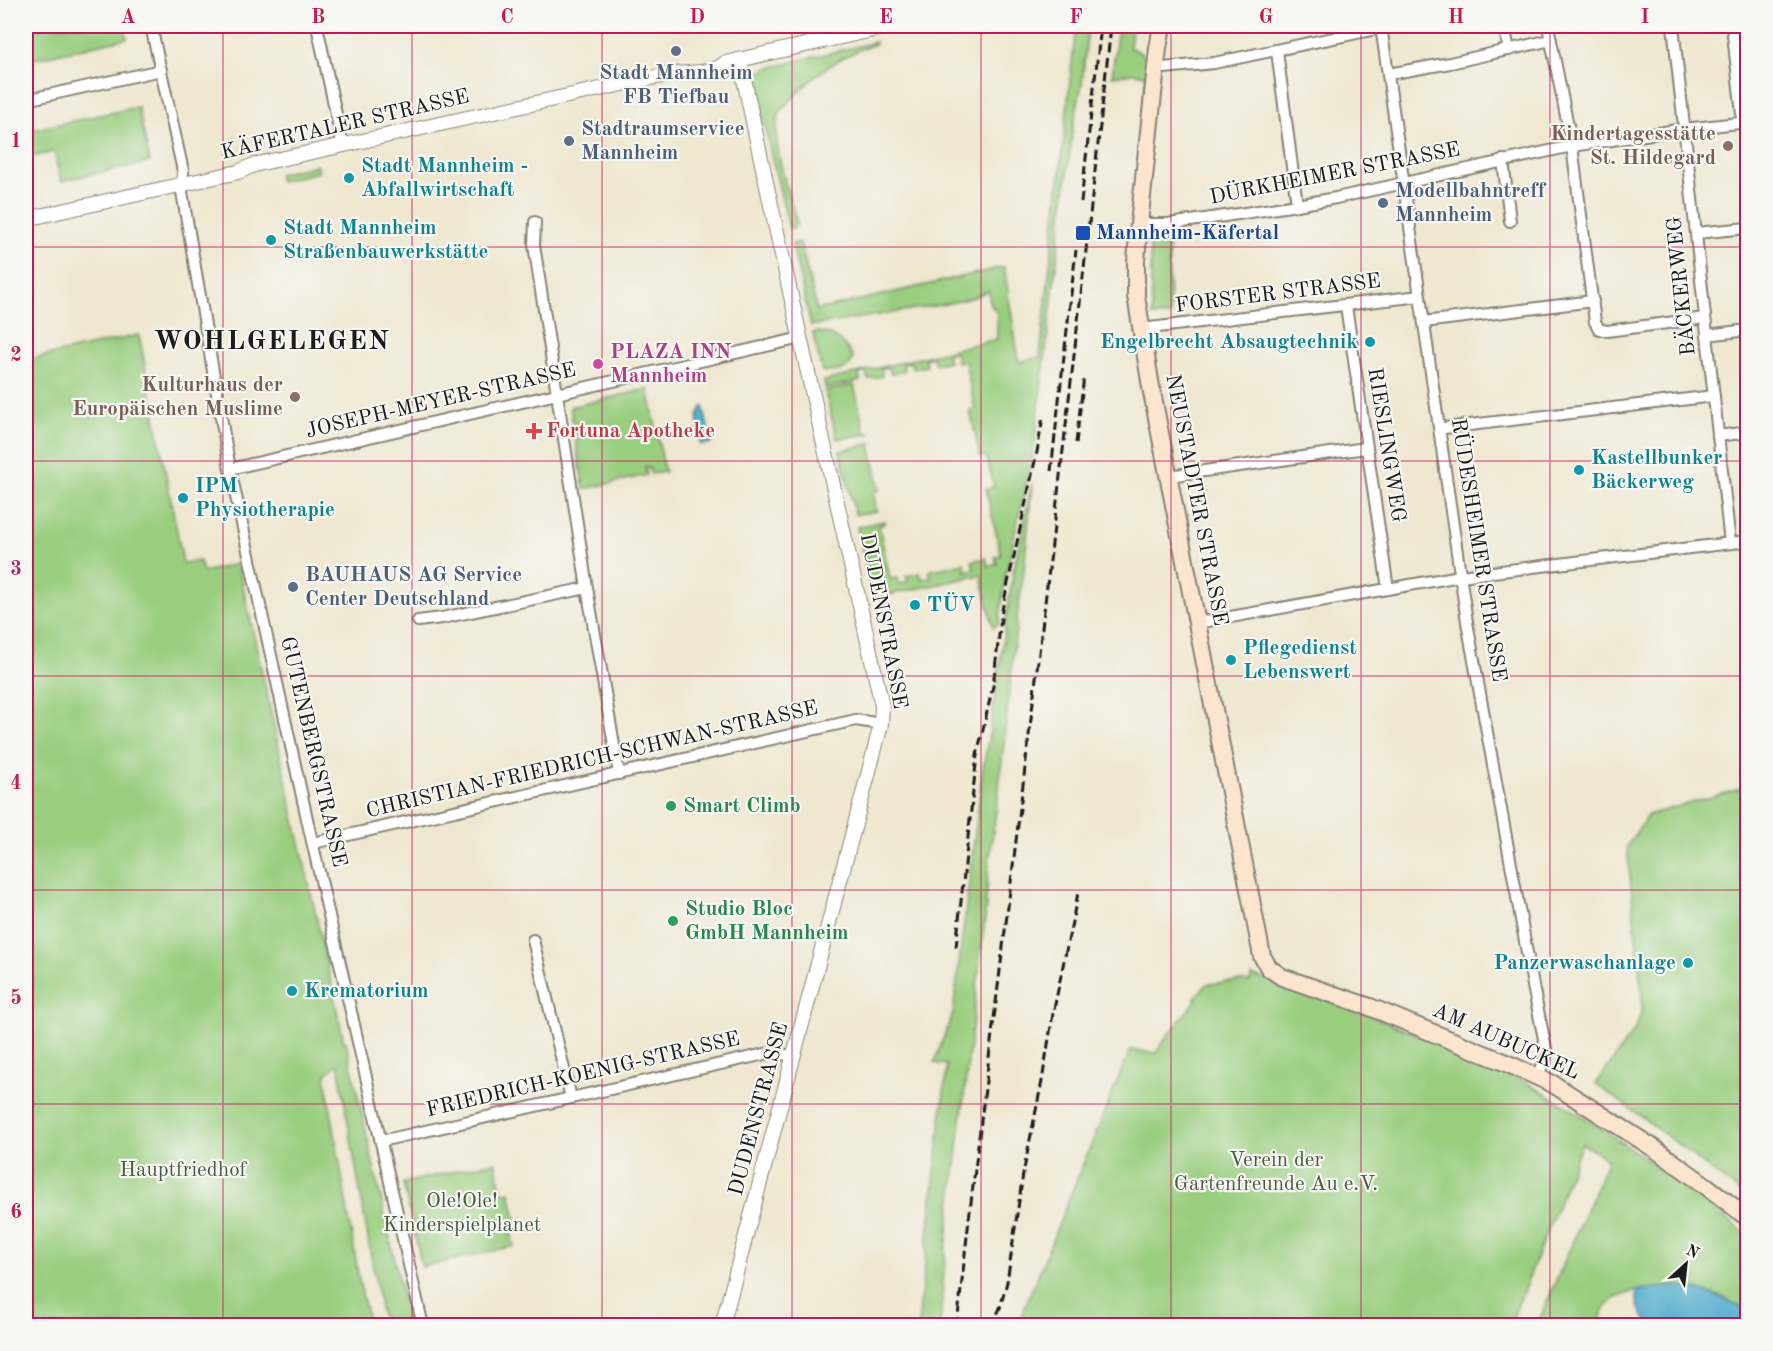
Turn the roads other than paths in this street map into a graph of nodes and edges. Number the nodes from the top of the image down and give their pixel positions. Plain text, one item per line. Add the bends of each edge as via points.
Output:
1 (151, 26) edge
2 (317, 26) edge
3 (890, 26) edge
4 (1153, 26) edge
5 (1162, 26) edge
6 (1504, 26) edge
7 (1548, 26) edge
8 (1673, 26) edge
9 (1732, 26) edge
10 (1381, 27) edge
11 (1551, 40) junction
12 (1158, 48) junction
13 (1509, 50) junction
14 (1277, 51) junction
15 (740, 60) junction
16 (1156, 67) junction
17 (161, 70) junction
18 (1388, 74) junction
19 (26, 100) edge
20 (1745, 123) edge
21 (1684, 129) junction
22 (343, 146) junction
23 (1572, 146) junction
24 (1503, 160) junction
25 (1404, 183) junction
26 (183, 184) junction
27 (1296, 205) junction
28 (26, 219) edge
29 (1510, 221) dead end
30 (535, 222) dead end
31 (1138, 224) junction
32 (1748, 228) edge
33 (1696, 233) junction
34 (1420, 296) junction
35 (1593, 301) junction
36 (1346, 306) junction
37 (1705, 318) junction
38 (1424, 322) junction
39 (1141, 329) junction
40 (1748, 330) edge
41 (1707, 335) junction
42 (801, 338) junction
43 (558, 395) junction
44 (1714, 396) junction
45 (1444, 428) dead end
46 (1748, 432) edge
47 (1718, 436) junction
48 (1366, 448) junction
49 (230, 469) junction
50 (1169, 476) junction
51 (1748, 541) edge
52 (1730, 543) junction
53 (1460, 576) junction
54 (587, 588) junction
55 (1388, 589) junction
56 (418, 621) dead end
57 (1197, 623) junction
58 (881, 724) junction
59 (619, 774) junction
60 (313, 843) junction
61 (533, 940) dead end
62 (1262, 957) joint
63 (794, 1057) junction
64 (1538, 1077) junction
65 (571, 1098) junction
66 (381, 1141) junction
67 (1748, 1218) edge
68 (423, 1326) edge
69 (722, 1326) edge

1 - 17 street, GUTENBERGSTRASSE
2 - 22 street
3 - 15 street, KÄFERTALER STRASSE
4 - 12 main road, NEUSTADTER STRASSE
5 - 12 main road, NEUSTADTER STRASSE
6 - 13 street
7 - 11 street
8 - 21 street, BÄCKERWEG
9 - 20 street
10 - 14 street
10 - 18 street, RÜDESHEIMER STRASSE
11 - 13 street
11 - 23 street
12 - 16 main road, NEUSTADTER STRASSE
13 - 18 street
14 - 16 street via 1214,63
14 - 27 street
15 - 22 street, KÄFERTALER STRASSE via 691,65 674,74
15 - 42 street, DUDENSTRASSE
16 - 31 main road, NEUSTADTER STRASSE
17 - 19 street
17 - 26 street, GUTENBERGSTRASSE
18 - 25 street, RÜDESHEIMER STRASSE
20 - 21 street, DÜRKHEIMER STRASSE
21 - 23 street, DÜRKHEIMER STRASSE
21 - 33 street, BÄCKERWEG
22 - 26 street, KÄFERTALER STRASSE
23 - 24 street, DÜRKHEIMER STRASSE
23 - 35 street
24 - 25 street, DÜRKHEIMER STRASSE
24 - 29 street
25 - 27 street, DÜRKHEIMER STRASSE
25 - 34 street, RÜDESHEIMER STRASSE
26 - 28 street, KÄFERTALER STRASSE
26 - 49 street, GUTENBERGSTRASSE
27 - 31 street, DÜRKHEIMER STRASSE via 1176,223
30 - 43 street via 534,245
31 - 39 main road, NEUSTADTER STRASSE via 1136,296
32 - 33 street
33 - 37 street, BÄCKERWEG
34 - 36 street, FORSTER STRASSE
34 - 38 street, RÜDESHEIMER STRASSE
35 - 37 street via 1599,329
35 - 38 street
36 - 39 street, FORSTER STRASSE
36 - 48 street, RIESLINGWEG
37 - 41 street, BÄCKERWEG
38 - 53 street, RÜDESHEIMER STRASSE
39 - 50 main road, NEUSTADTER STRASSE
40 - 41 street
41 - 44 street, BÄCKERWEG
42 - 43 street, JOSEPH-MEYER-STRASSE
42 - 58 street, DUDENSTRASSE via 882,706
43 - 49 street, JOSEPH-MEYER-STRASSE
43 - 54 street
44 - 45 street
44 - 47 street, BÄCKERWEG
46 - 47 street
47 - 52 street, BÄCKERWEG
48 - 50 street
48 - 55 street, RIESLINGWEG
49 - 60 street, GUTENBERGSTRASSE
50 - 57 main road, NEUSTADTER STRASSE
51 - 52 street
52 - 53 street
53 - 55 street
53 - 64 street, RÜDESHEIMER STRASSE via 1546,1047 1547,1057
54 - 56 street
54 - 59 street
55 - 57 street
57 - 62 main road, NEUSTADTER STRASSE
58 - 59 street, CHRISTIAN-FRIEDRICH-SCHWAN-STRASSE via 856,720
58 - 63 street, DUDENSTRASSE
59 - 60 street, CHRISTIAN-FRIEDRICH-SCHWAN-STRASSE
60 - 66 street, GUTENBERGSTRASSE
61 - 65 street
62 - 64 main road, AM AUBUCKEL via 1282,977 1370,1007
63 - 65 street, FRIEDRICH-KOENIG-STRASSE via 774,1052
63 - 69 street, DUDENSTRASSE
64 - 67 main road, AM AUBUCKEL via 1608,1118
65 - 66 street, FRIEDRICH-KOENIG-STRASSE
66 - 68 street, GUTENBERGSTRASSE

